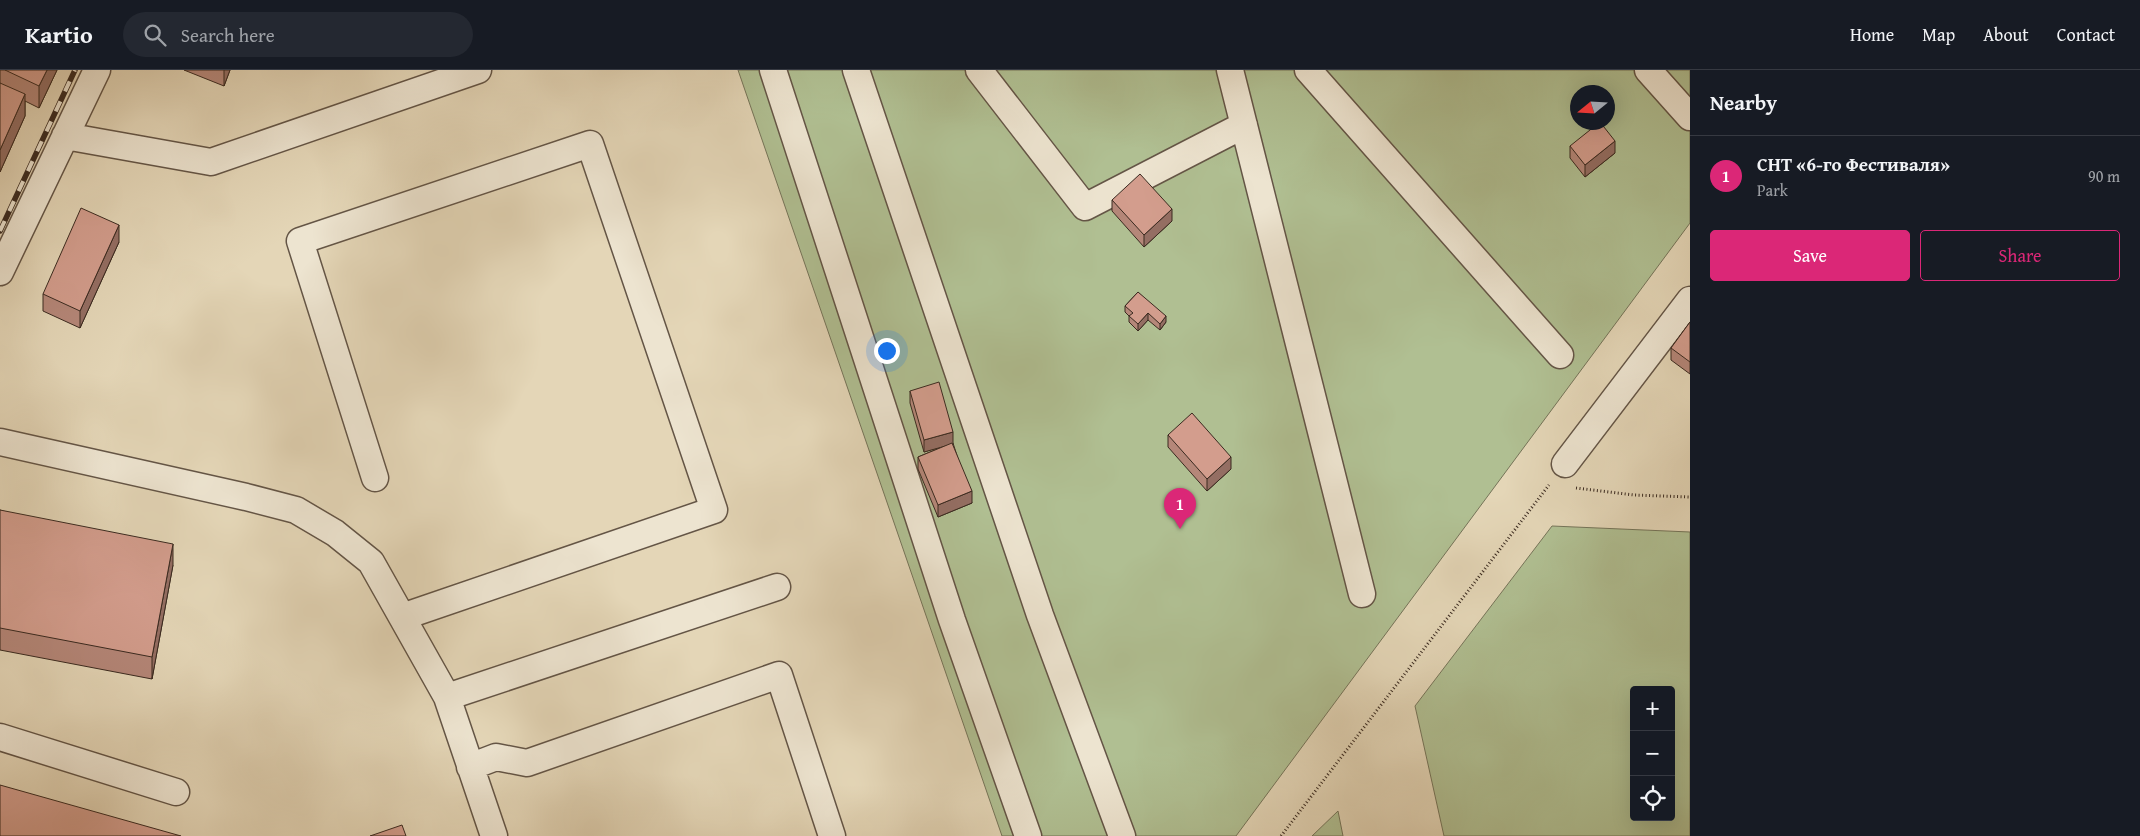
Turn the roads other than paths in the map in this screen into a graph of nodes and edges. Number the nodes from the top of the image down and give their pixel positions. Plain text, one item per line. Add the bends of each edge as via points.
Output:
1 (97, 70) edge
2 (478, 70) edge
3 (774, 70) edge
4 (856, 70) edge
5 (979, 70) edge
6 (1230, 70) edge
7 (1308, 70) edge
8 (1648, 70) edge
9 (1690, 118) edge
10 (1244, 125) junction
11 (65, 136) junction
12 (0, 272) edge
13 (1690, 300) edge
14 (1560, 355) dead end
15 (0, 442) edge
16 (375, 478) dead end
17 (1564, 479) road end
18 (777, 587) dead end
19 (1362, 594) dead end
20 (402, 617) junction
21 (447, 697) junction
22 (0, 737) edge
23 (470, 767) junction
24 (176, 792) dead end
25 (494, 836) edge
26 (832, 836) edge
27 (1028, 836) edge
28 (1122, 836) edge

1 - 11 street
2 - 11 street via 211,162
3 - 27 street via 952,620
4 - 28 street via 1040,615
5 - 10 street via 1085,207
6 - 10 street
7 - 14 street
8 - 9 street
10 - 19 street
11 - 12 street
13 - 17 street
15 - 20 street via 296,510 335,533 371,562
16 - 20 street via 300,241 590,144 714,510
18 - 21 street
20 - 21 street
21 - 23 street
22 - 24 street
23 - 25 street
23 - 26 street via 496,757 527,763 779,674

